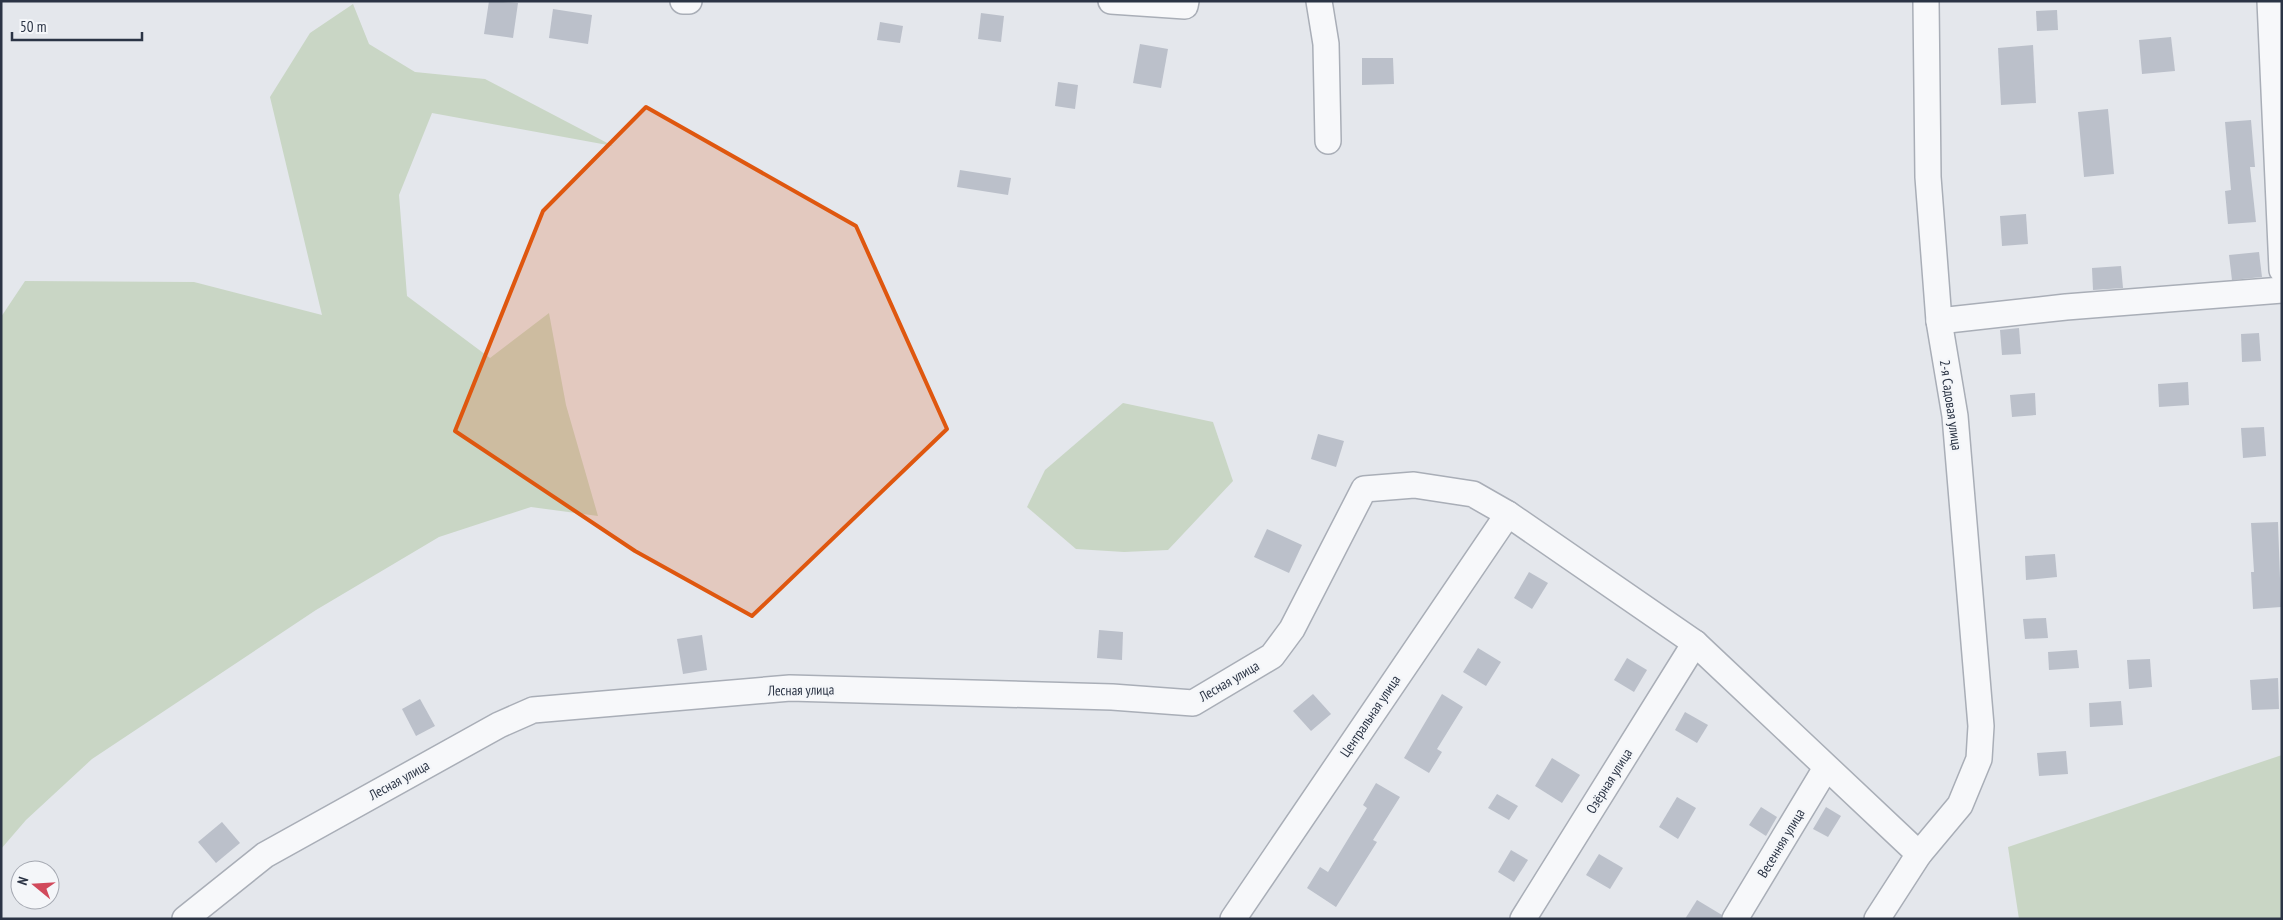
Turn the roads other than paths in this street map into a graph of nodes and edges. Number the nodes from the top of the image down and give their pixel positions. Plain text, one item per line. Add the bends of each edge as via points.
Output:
1 (683, 1) edge
2 (689, 1) edge
3 (1111, 1) edge
4 (1186, 1) edge
5 (1319, 1) edge
6 (1926, 1) edge
7 (2270, 1) edge
8 (1328, 141) dead end
9 (2282, 270) edge
10 (2282, 290) edge
11 (1939, 322) junction
12 (1508, 514) junction
13 (1695, 643) junction
14 (1826, 768) junction
15 (1919, 854) junction
16 (185, 919) edge
17 (1233, 919) edge
18 (1523, 919) edge
19 (1735, 919) edge
20 (1877, 919) edge

1 - 2 street
3 - 4 street via 1185,6
5 - 8 street via 1326,44
6 - 11 street, 2-я Садовая улица via 1928,177
7 - 9 street
10 - 11 street via 2066,307
11 - 15 street, 2-я Садовая улица via 1955,416 1981,726 1979,759 1960,805
12 - 13 street
12 - 16 street, Лесная улица via 1473,494 1414,485 1364,489 1292,629 1272,656 1193,703 1112,697 790,688 533,710 499,725 265,855
12 - 17 street, Центральная улица
13 - 14 street
13 - 18 street, Озёрная улица
14 - 15 street
14 - 19 street, Весенняя улица
15 - 20 street, 2-я Садовая улица

